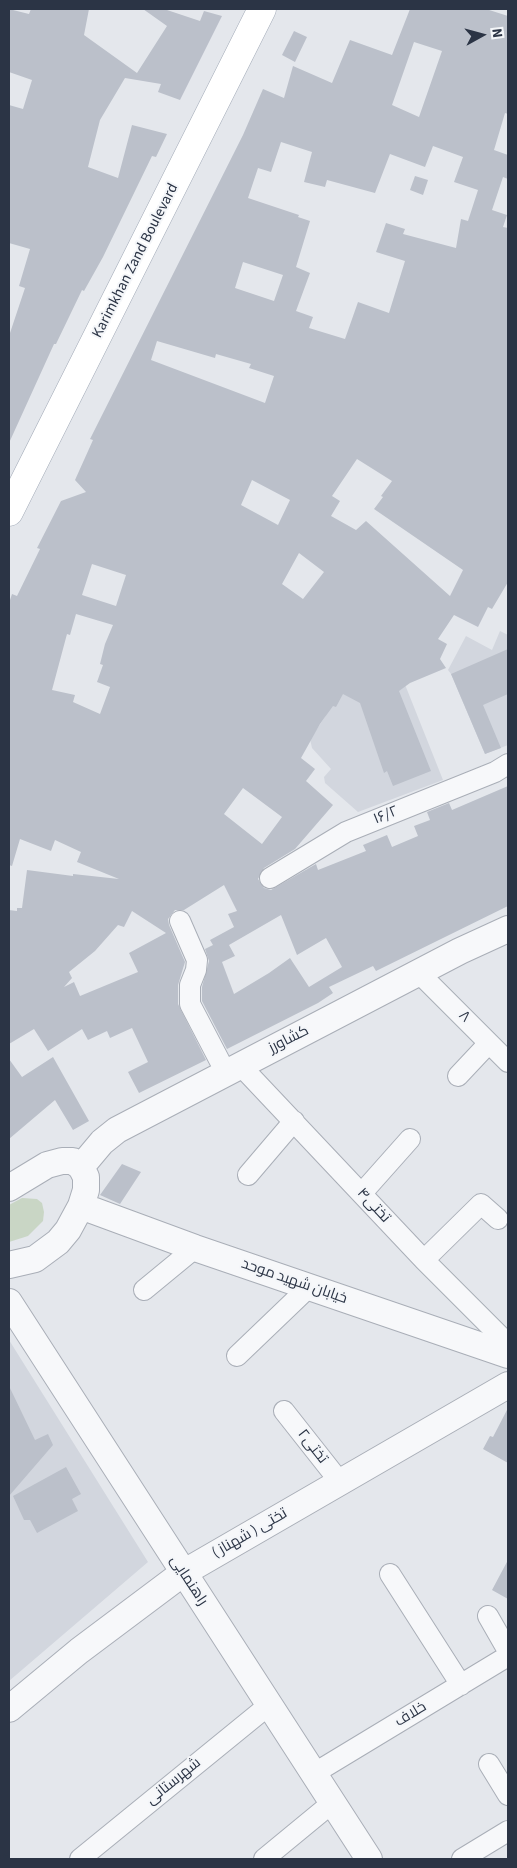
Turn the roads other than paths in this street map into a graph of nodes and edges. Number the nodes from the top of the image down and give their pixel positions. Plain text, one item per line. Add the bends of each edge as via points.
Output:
1 (262, 9) edge
2 (9, 512) edge
3 (508, 764) edge
4 (270, 878) dead end
5 (180, 920) dead end
6 (508, 929) edge
7 (419, 973) junction
8 (489, 1042) junction
9 (508, 1062) edge
10 (233, 1069) junction
11 (458, 1076) dead end
12 (294, 1121) junction
13 (410, 1139) dead end
14 (81, 1167) junction
15 (248, 1174) dead end
16 (9, 1188) edge
17 (362, 1193) junction
18 (81, 1206) junction
19 (498, 1219) dead end
20 (195, 1248) junction
21 (424, 1260) junction
22 (9, 1265) edge
23 (309, 1287) junction
24 (144, 1290) dead end
25 (9, 1302) edge
26 (508, 1344) edge
27 (508, 1355) edge
28 (237, 1356) dead end
29 (508, 1385) edge
30 (284, 1411) dead end
31 (340, 1482) junction
32 (183, 1573) junction
33 (390, 1574) dead end
34 (488, 1616) dead end
35 (508, 1651) edge
36 (508, 1656) edge
37 (461, 1685) junction
38 (269, 1705) junction
39 (9, 1709) edge
40 (489, 1764) dead end
41 (313, 1774) junction
42 (508, 1795) edge
43 (332, 1803) junction
44 (508, 1831) edge
45 (80, 1859) edge
46 (264, 1859) edge
47 (369, 1859) edge
48 (462, 1859) edge

1 - 2 main road, Karimkhan Zand Boulevard
3 - 4 street, ۱۶/۲ via 346,832
5 - 10 street, تختی۴ via 197,960 190,985 190,1004
6 - 7 street, کشاورز
7 - 8 street, ۸
7 - 10 street, کشاورز
8 - 9 street, ۸
8 - 11 street
10 - 12 street, تختی۴
10 - 14 street, کشاورز via 117,1130
12 - 15 street
12 - 17 street, تختی۴
13 - 17 street
14 - 16 street via 73,1161 46,1165
14 - 18 street via 86,1176 86,1190
17 - 21 street, تختی۴
18 - 20 street, خیابان شهید موحد
18 - 22 street via 68,1230 46,1252 35,1259
19 - 21 street via 481,1204
20 - 23 street, خیابان شهید موحد
20 - 24 street
21 - 26 street, تختی۴
23 - 27 street, خیابان شهید موحد
23 - 28 street
25 - 32 street, راهنمایی
29 - 31 street, تختی ( شهناز )
30 - 31 street, تختی۲
31 - 32 street, تختی ( شهناز )
32 - 38 street, راهنمایی
32 - 39 street, تختی ( شهناز ) via 79,1651
33 - 37 street
34 - 35 street
36 - 37 street, خلاف
37 - 41 street, خلاف
38 - 41 street, راهنمایی
38 - 45 street, شهرستانی
40 - 42 street
41 - 43 street, راهنمایی
43 - 46 street
43 - 47 street, راهنمایی
44 - 48 street

